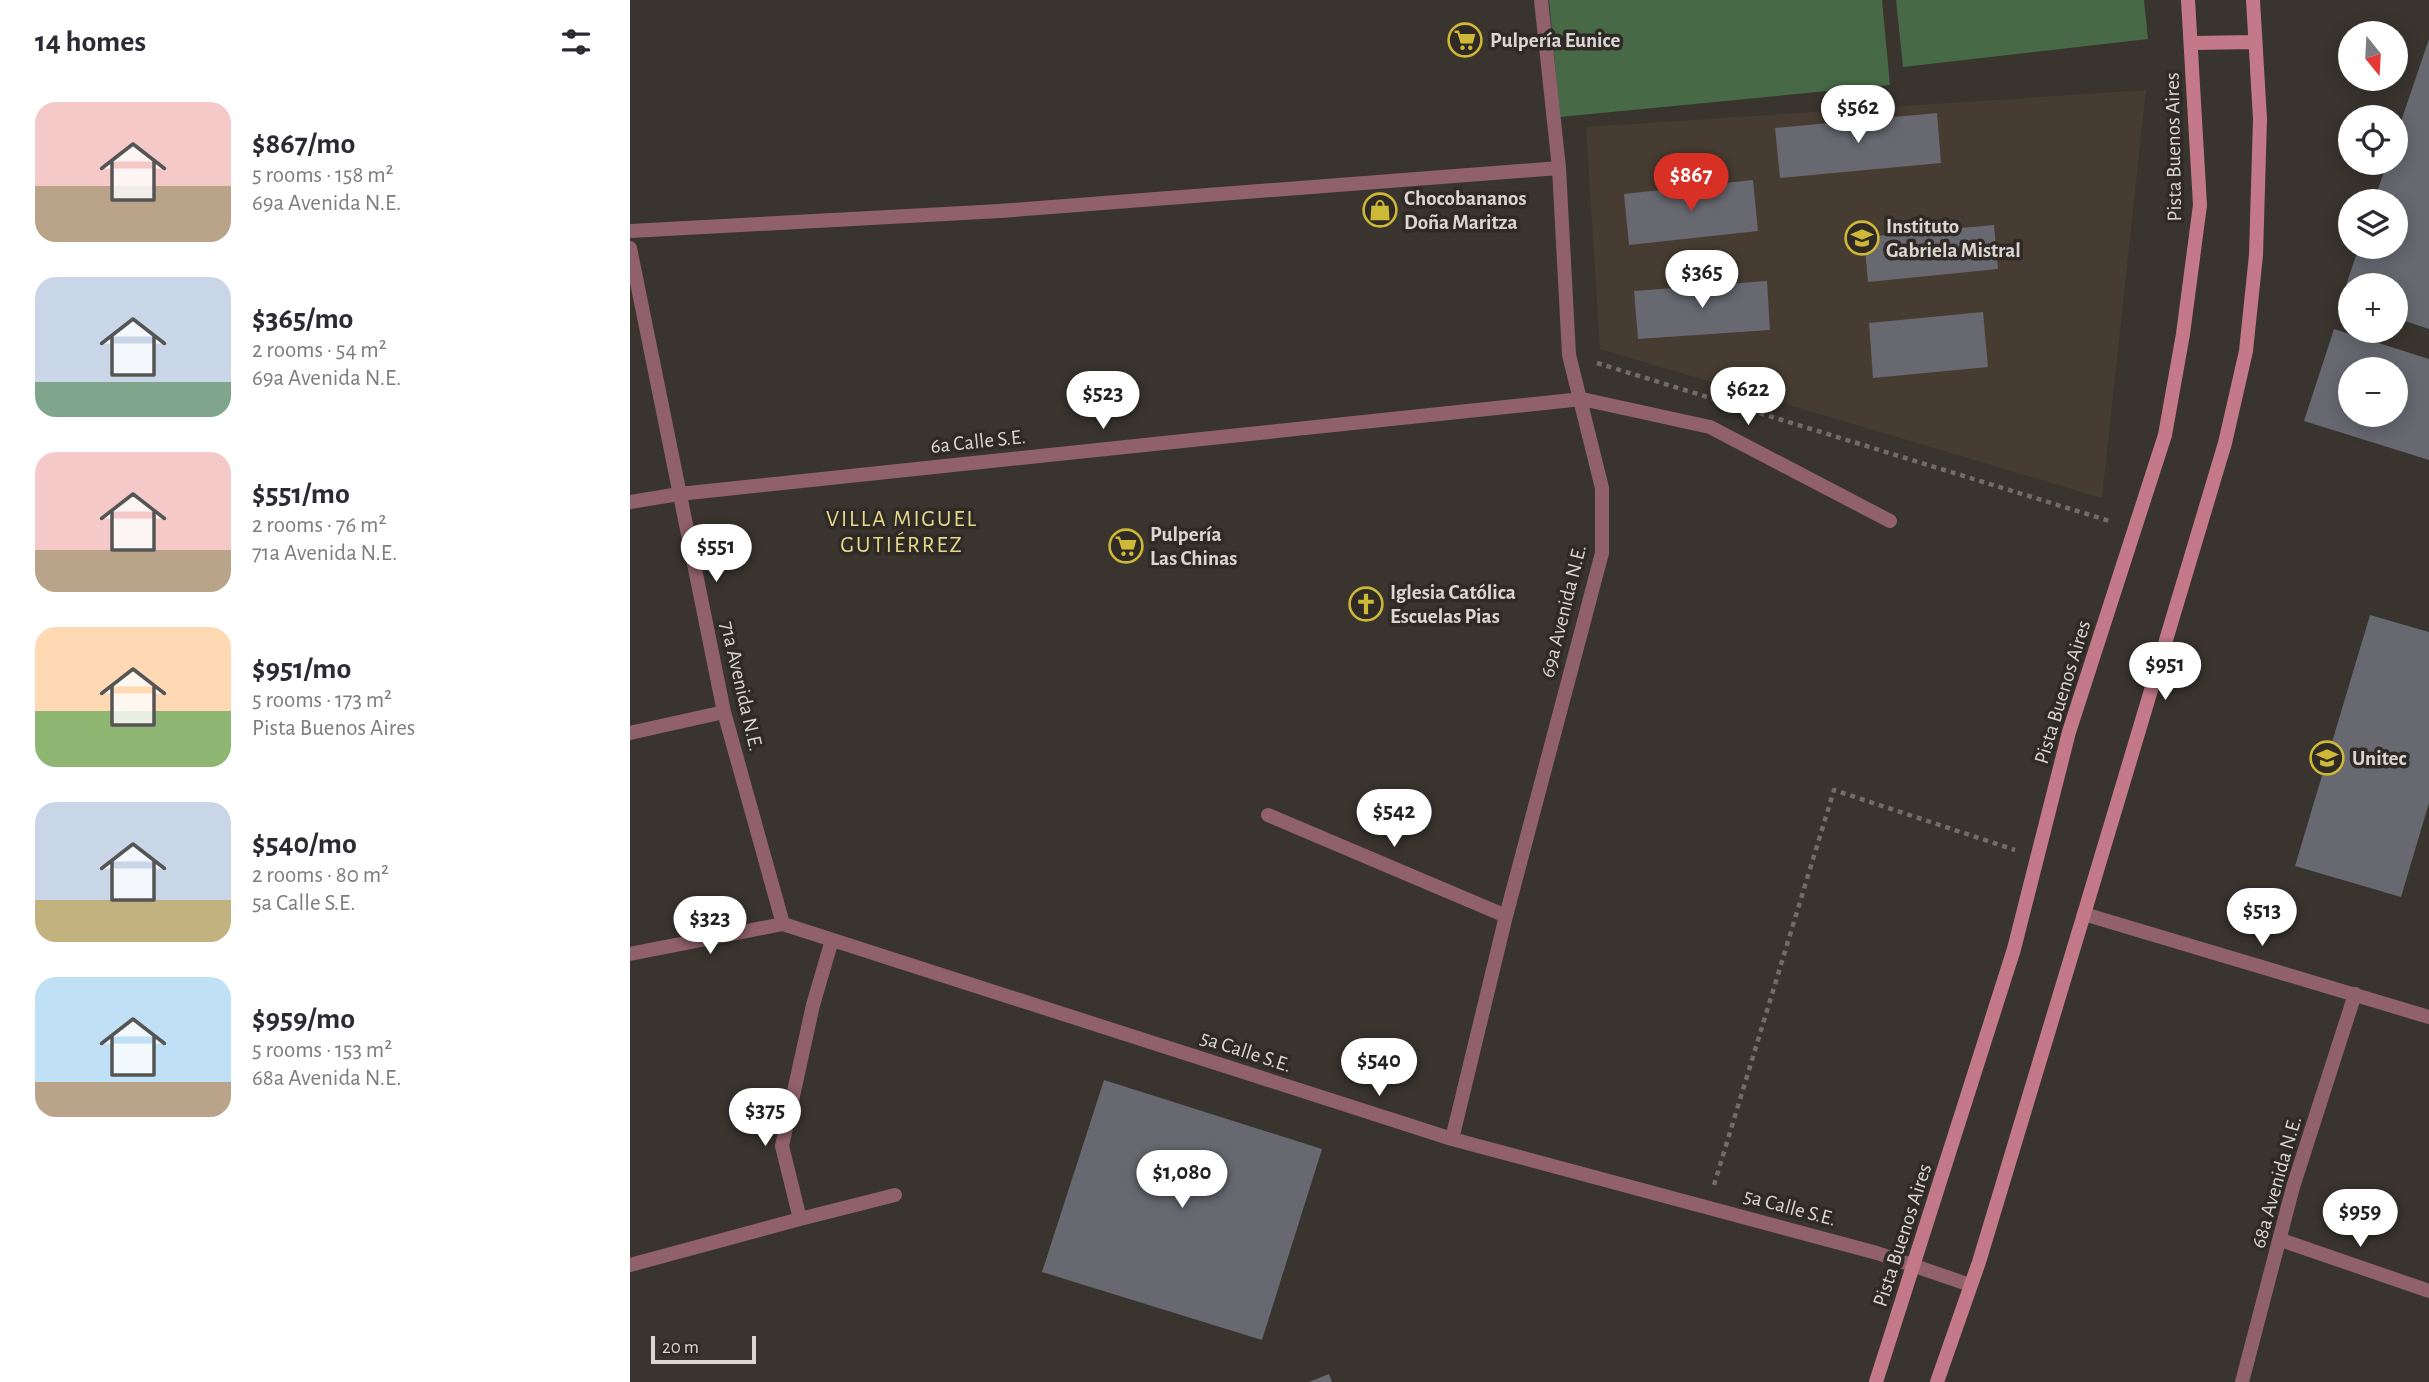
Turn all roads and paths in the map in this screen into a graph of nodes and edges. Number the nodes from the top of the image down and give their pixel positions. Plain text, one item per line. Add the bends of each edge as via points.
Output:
1 (1541, 0) edge
2 (2188, 0) edge
3 (2253, 0) edge
4 (2255, 42) junction
5 (2191, 43) junction
6 (1559, 167) junction
7 (630, 231) edge
8 (630, 248) edge
9 (1569, 355) junction
10 (1582, 399) junction
11 (679, 494) junction
12 (630, 502) edge
13 (1890, 521) dead end
14 (2134, 529) junction
15 (724, 712) junction
16 (630, 733) edge
17 (1268, 815) dead end
18 (2038, 857) junction
19 (2084, 914) junction
20 (1506, 916) junction
21 (783, 924) junction
22 (832, 940) junction
23 (630, 954) edge
24 (2356, 994) junction
25 (2429, 1017) edge
26 (1452, 1139) junction
27 (895, 1195) dead end
28 (1708, 1206) junction
29 (800, 1219) junction
30 (2281, 1240) junction
31 (630, 1265) edge
32 (1914, 1267) junction
33 (1970, 1285) junction
34 (2429, 1291) edge
35 (1876, 1382) edge
36 (1937, 1382) edge
37 (2242, 1382) edge

1 - 6 street, 69a Avenida N.E.
2 - 5 main road, Pista Buenos Aires
3 - 4 main road
4 - 5 main road
4 - 19 main road via 2260,119 2256,256 2246,351 2225,443
5 - 14 main road, Pista Buenos Aires via 2200,205 2165,435
6 - 7 street via 1000,211
6 - 9 street, 69a Avenida N.E.
8 - 11 street, 71a Avenida N.E.
9 - 10 street, 69a Avenida N.E.
9 - 14 path
10 - 11 street, 6a Calle S.E.
10 - 13 street, 6a Calle S.E. via 1710,428
10 - 20 street, 69a Avenida N.E. via 1602,488 1602,552
11 - 12 street, 6a Calle S.E.
11 - 15 street, 71a Avenida N.E.
14 - 18 main road, Pista Buenos Aires via 2069,732
15 - 16 street
15 - 21 street, 71a Avenida N.E.
17 - 20 street
18 - 28 path via 1834,790
18 - 32 main road, Pista Buenos Aires via 2014,949
19 - 24 street
19 - 33 main road
20 - 26 street, 69a Avenida N.E.
21 - 22 street, 5a Calle S.E.
21 - 23 street, 5a Calle S.E.
22 - 26 street, 5a Calle S.E.
22 - 29 street via 782,1146
24 - 25 street
24 - 30 street, 68a Avenida N.E. via 2293,1187
26 - 28 street, 5a Calle S.E.
27 - 29 street
28 - 32 street, 5a Calle S.E.
29 - 31 street
30 - 34 street
30 - 37 street, 68a Avenida N.E.
32 - 33 street, 5a Calle S.E.
32 - 35 main road, Pista Buenos Aires
33 - 36 main road

